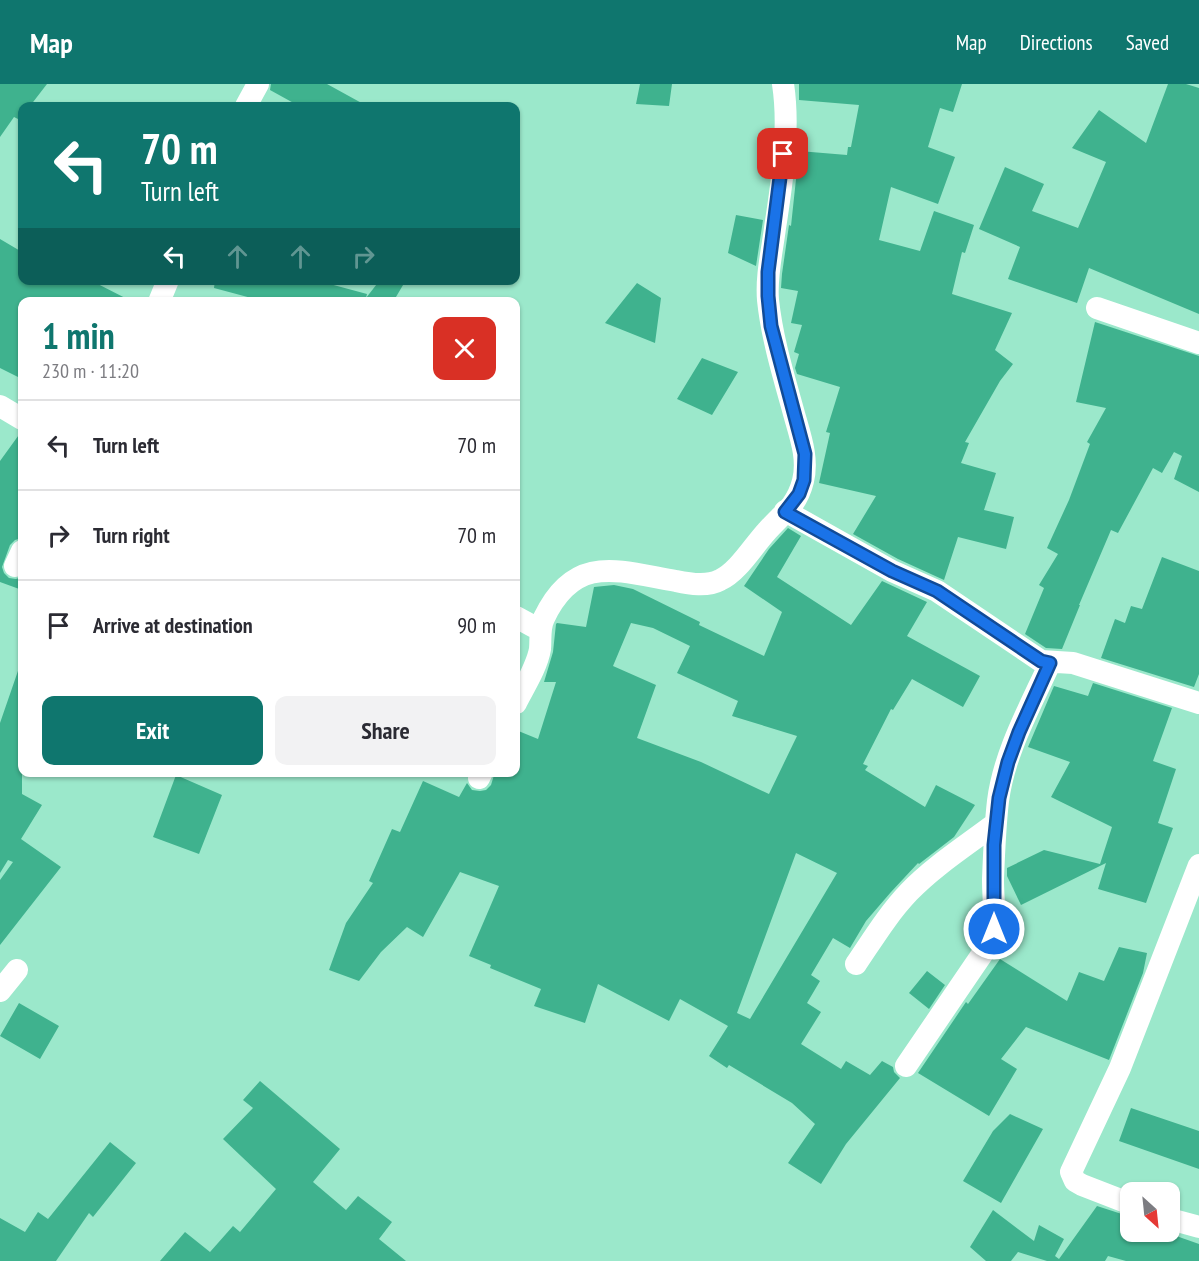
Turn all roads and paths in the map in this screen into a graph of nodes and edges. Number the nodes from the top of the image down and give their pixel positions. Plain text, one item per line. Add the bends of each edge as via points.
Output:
1 (258, 84) edge
2 (783, 84) edge
3 (248, 102) edge
4 (1097, 308) dead end
5 (1199, 343) edge
6 (0, 406) edge
7 (18, 417) edge
8 (785, 512) junction
9 (520, 619) edge
10 (540, 630) junction
11 (1050, 663) junction
12 (520, 694) edge
13 (1199, 703) edge
14 (996, 823) junction
15 (1199, 864) edge
16 (856, 964) dead end
17 (17, 970) dead end
18 (0, 991) edge
19 (906, 1066) dead end
20 (1120, 1200) edge
21 (1180, 1222) edge
22 (1199, 1227) edge

1 - 3 street
2 - 8 street via 786,132 768,296 771,326 805,454 804,480
4 - 5 street
6 - 7 street
8 - 10 street via 733,571 720,580 690,584 617,571 582,574 564,588 543,618
8 - 11 street via 892,571 937,591 1041,661
9 - 10 street
10 - 12 street via 540,650
11 - 13 street via 1073,663
11 - 14 street via 1008,762
14 - 16 street via 908,893
14 - 19 street via 994,929 987,947
15 - 20 street via 1119,1068 1071,1172 1082,1185
17 - 18 street
21 - 22 street

